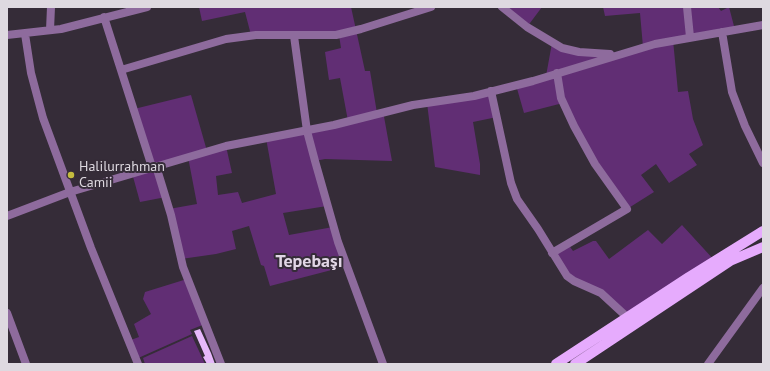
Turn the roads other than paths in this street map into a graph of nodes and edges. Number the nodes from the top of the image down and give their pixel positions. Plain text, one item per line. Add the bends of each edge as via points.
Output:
1 (51, 7) edge
2 (147, 7) edge
3 (431, 7) edge
4 (502, 7) edge
5 (687, 7) edge
6 (104, 17) junction
7 (763, 26) edge
8 (50, 30) junction
9 (722, 32) junction
10 (26, 34) junction
11 (7, 35) edge
12 (294, 36) junction
13 (690, 37) junction
14 (623, 53) junction
15 (121, 70) junction
16 (557, 73) junction
17 (491, 91) junction
18 (307, 131) junction
19 (763, 163) edge
20 (154, 166) junction
21 (70, 192) junction
22 (7, 216) edge
23 (763, 231) edge
24 (763, 247) edge
25 (552, 253) junction
26 (763, 288) edge
27 (7, 313) edge
28 (627, 317) junction
29 (26, 364) edge
30 (138, 364) edge
31 (221, 364) edge
32 (382, 364) edge
33 (556, 364) edge
34 (575, 364) edge
35 (708, 364) edge

1 - 8 street
2 - 6 street
3 - 12 street via 343,34
4 - 14 street via 527,27 562,48 591,54
5 - 13 street
6 - 8 street
6 - 15 street
7 - 9 street
8 - 10 street
9 - 13 street
9 - 19 street via 734,98
10 - 11 street
10 - 21 street via 35,92
12 - 15 street via 256,35 226,39
12 - 18 street
13 - 14 street
14 - 16 street
15 - 20 street
16 - 17 street
16 - 25 street via 561,98 574,126 595,164 627,209
17 - 18 street via 397,108
17 - 25 street via 513,190
18 - 20 street via 226,146
18 - 32 street via 338,242
20 - 21 street
20 - 31 street via 186,278
21 - 22 street
21 - 30 street
23 - 28 main road
24 - 34 main road via 730,261
25 - 28 street via 567,276 601,293
26 - 35 street
27 - 29 street
28 - 33 main road

